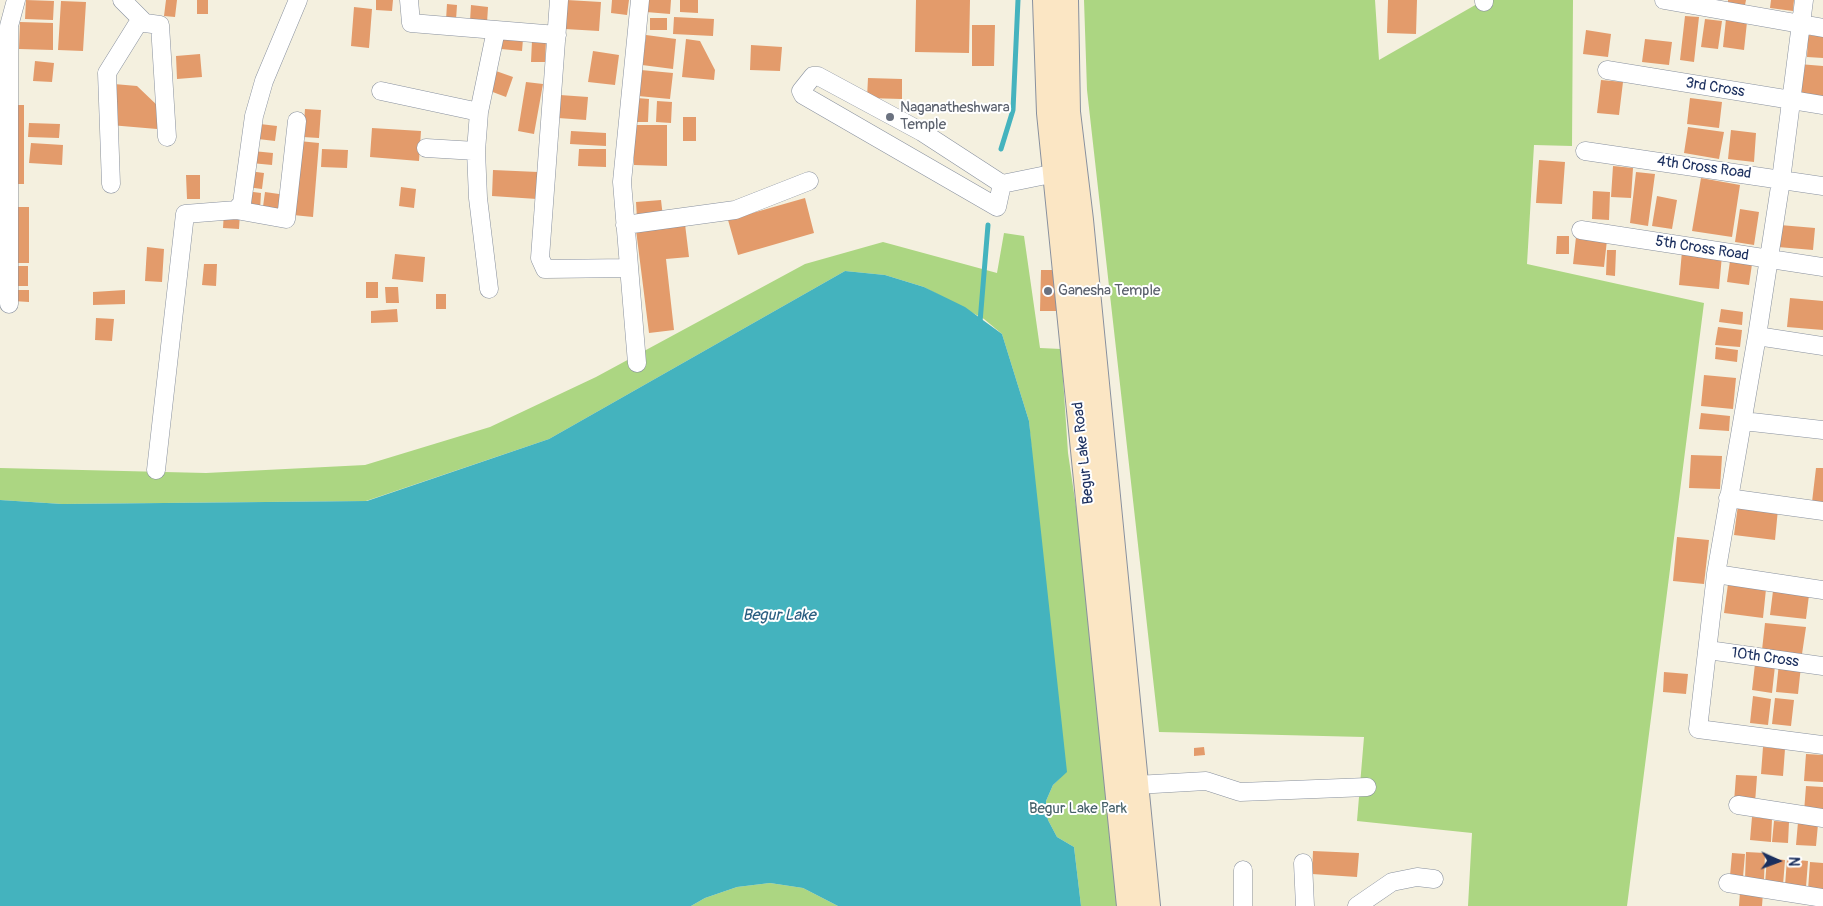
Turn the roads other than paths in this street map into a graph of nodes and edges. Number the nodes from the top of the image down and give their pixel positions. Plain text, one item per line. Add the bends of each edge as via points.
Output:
1 (16, 0) edge
2 (122, 0) edge
3 (298, 0) edge
4 (409, 0) edge
5 (559, 0) edge
6 (640, 0) edge
7 (1045, 0) edge
8 (1066, 0) edge
9 (1664, 0) edge
10 (1804, 0) edge
11 (140, 20) junction
12 (1800, 25) junction
13 (1823, 28) edge
14 (496, 30) junction
15 (557, 35) junction
16 (1607, 70) dead end
17 (381, 91) dead end
18 (1791, 100) junction
19 (1823, 105) edge
20 (479, 112) junction
21 (297, 121) dead end
22 (167, 137) dead end
23 (426, 148) dead end
24 (476, 151) junction
25 (1585, 151) dead end
26 (1056, 173) junction
27 (1781, 180) junction
28 (809, 181) dead end
29 (110, 184) dead end
30 (1002, 184) junction
31 (1823, 186) edge
32 (236, 210) junction
33 (1071, 220) junction
34 (625, 225) junction
35 (1581, 230) dead end
36 (1768, 260) junction
37 (1823, 267) edge
38 (629, 268) junction
39 (489, 289) dead end
40 (9, 304) dead end
41 (1758, 336) junction
42 (1823, 346) edge
43 (637, 363) dead end
44 (1743, 421) junction
45 (1823, 430) edge
46 (156, 470) dead end
47 (1728, 498) junction
48 (1099, 507) junction
49 (1823, 511) edge
50 (1716, 574) junction
51 (1823, 590) edge
52 (1708, 650) junction
53 (1823, 666) edge
54 (1823, 745) edge
55 (1136, 785) junction
56 (1367, 787) dead end
57 (1738, 805) dead end
58 (1823, 818) edge
59 (1303, 863) dead end
60 (1242, 870) dead end
61 (1434, 879) dead end
62 (1728, 883) dead end
63 (1823, 898) edge
64 (1129, 906) edge
65 (1148, 906) edge
66 (1243, 906) edge
67 (1305, 906) edge
68 (1357, 906) edge

1 - 40 street via 9,26
2 - 11 street
3 - 32 street via 264,82 254,116 242,203
4 - 14 street via 411,23
5 - 15 street
6 - 34 street via 623,162
7 - 26 main road, Begur Lake Road via 1049,113
8 - 33 main road, Begur Lake Road
9 - 12 street
10 - 12 street
11 - 22 street via 160,25
11 - 29 street via 107,73
12 - 13 street
12 - 18 street
14 - 15 street
14 - 20 street
15 - 38 street via 540,258 545,269
16 - 18 street, 3rd Cross
17 - 20 street
18 - 19 street, 3rd Cross
18 - 27 street
20 - 24 street
21 - 32 street via 286,219
23 - 24 street
24 - 39 street
25 - 27 street, 4th Cross Road
26 - 30 street
26 - 33 main road, Begur Lake Road
27 - 31 street, 4th Cross Road
27 - 36 street
28 - 34 street via 736,210
30 - 30 street via 997,207 801,91 813,76 818,76 922,132
32 - 46 street via 184,214
33 - 48 main road, Begur Lake Road
34 - 38 street
35 - 36 street, 5th Cross Road
36 - 37 street, 5th Cross Road
36 - 41 street
38 - 43 street
41 - 42 street
41 - 44 street
44 - 45 street
44 - 47 street
47 - 49 street
47 - 50 street
48 - 55 main road, Begur Lake Road
48 - 64 main road, Begur Lake Road
50 - 51 street
50 - 52 street
52 - 53 street, 10th Cross
52 - 54 street via 1698,728
55 - 56 street via 1206,781 1240,792
55 - 65 main road, Begur Lake Road
57 - 58 street
59 - 67 street
60 - 66 street
61 - 68 street via 1417,877 1392,882
62 - 63 street

